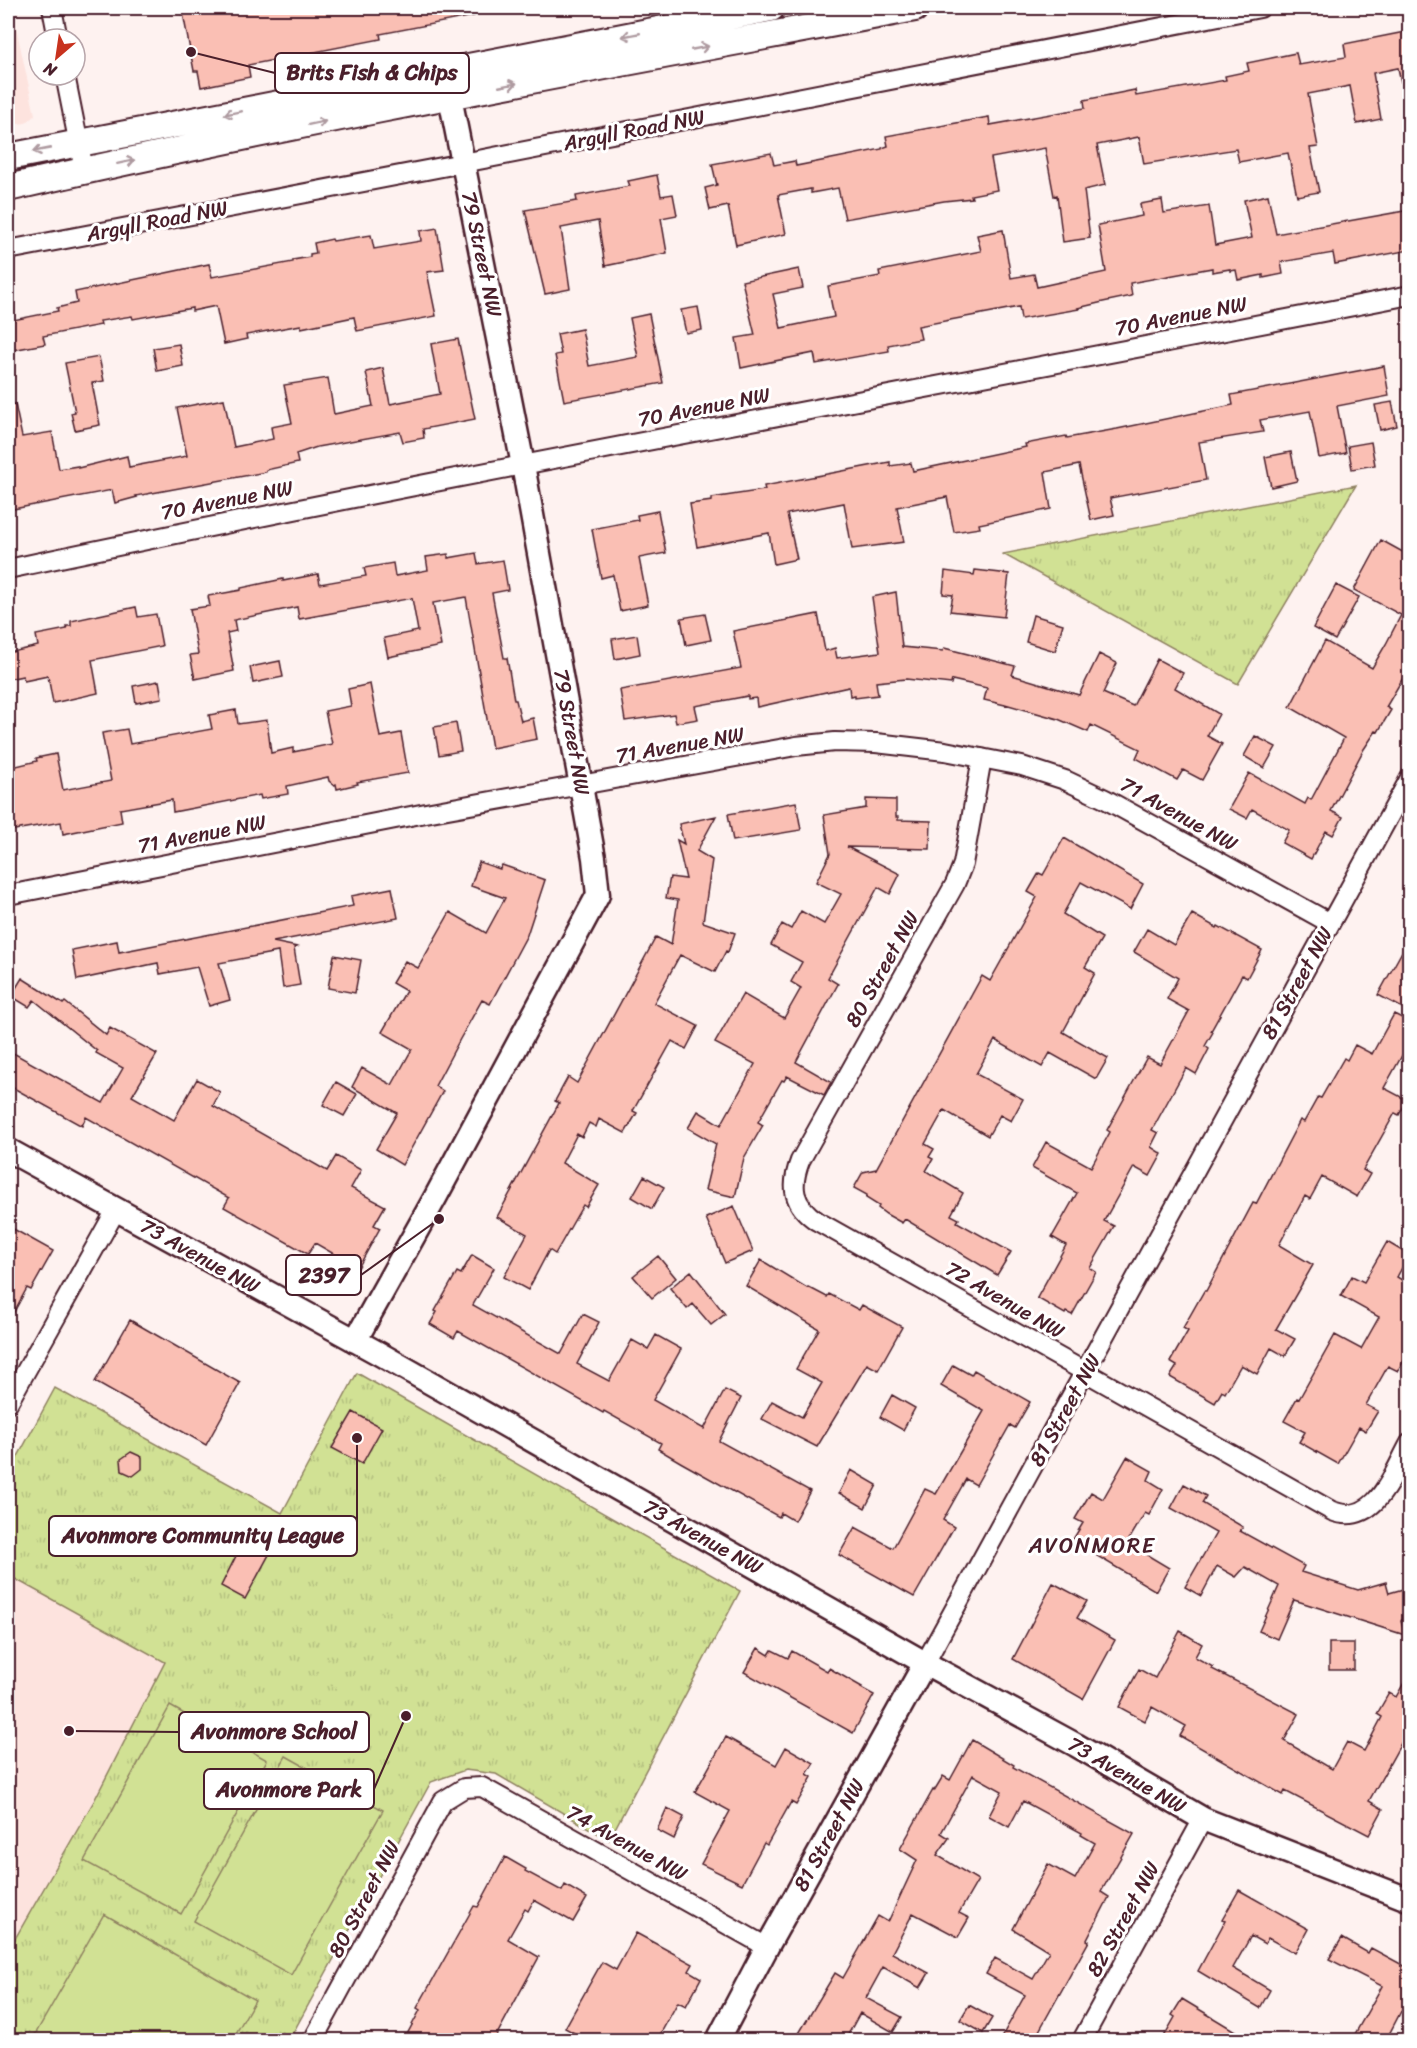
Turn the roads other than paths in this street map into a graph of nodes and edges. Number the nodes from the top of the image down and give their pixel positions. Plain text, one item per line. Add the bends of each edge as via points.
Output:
1 (52, 8) edge
2 (771, 8) edge
3 (915, 8) edge
4 (1260, 8) edge
5 (56, 27) edge
6 (445, 71) junction
7 (67, 87) edge
8 (450, 96) junction
9 (79, 143) junction
10 (8, 157) edge
11 (463, 163) junction
12 (84, 170) junction
13 (8, 188) edge
14 (8, 250) edge
15 (1410, 295) edge
16 (523, 465) junction
17 (8, 569) edge
18 (982, 758) junction
19 (1410, 778) edge
20 (581, 786) junction
21 (8, 895) edge
22 (1330, 923) junction
23 (8, 1150) edge
24 (794, 1192) joint
25 (116, 1210) junction
26 (355, 1341) junction
27 (1085, 1372) junction
28 (8, 1403) edge
29 (1410, 1443) edge
30 (925, 1663) junction
31 (464, 1788) joint
32 (1203, 1819) junction
33 (1410, 1900) edge
34 (767, 1947) junction
35 (313, 2040) edge
36 (718, 2040) edge
37 (1082, 2040) edge

1 - 5 street
2 -> 6 main road
8 -> 3 main road
4 - 11 street, Argyll Road NW
6 - 8 street, 79 Street NW
6 -> 9 main road
7 - 9 street
8 - 11 street, 79 Street NW
12 -> 8 main road
9 -> 10 main road
9 - 12 street
11 - 14 street, Argyll Road NW
11 - 16 street, 79 Street NW
12 - 13 main road
15 - 16 street, 70 Avenue NW
16 - 17 street, 70 Avenue NW
16 - 20 street, 79 Street NW
18 - 20 street, 71 Avenue NW via 909,746 835,742
18 - 22 street, 71 Avenue NW via 1065,780
18 - 24 street, 80 Street NW via 963,864 955,884 800,1161 794,1176
19 - 22 street, 81 Street NW
20 - 21 street, 71 Avenue NW
20 - 26 street, 79 Street NW via 598,896
22 - 27 street, 81 Street NW
23 - 25 street, 73 Avenue NW
24 - 27 street, 72 Avenue NW via 800,1205 818,1221
25 - 26 street, 73 Avenue NW
25 - 28 street
26 - 30 street, 73 Avenue NW
27 - 29 street, 72 Avenue NW via 1343,1515 1371,1507
27 - 30 street, 81 Street NW
30 - 32 street, 73 Avenue NW
30 - 34 street, 81 Street NW
31 - 34 street, 74 Avenue NW via 482,1787
31 - 35 street, 80 Street NW via 443,1801
32 - 33 street, 73 Avenue NW
32 - 37 street, 82 Street NW
34 - 36 street, 81 Street NW

